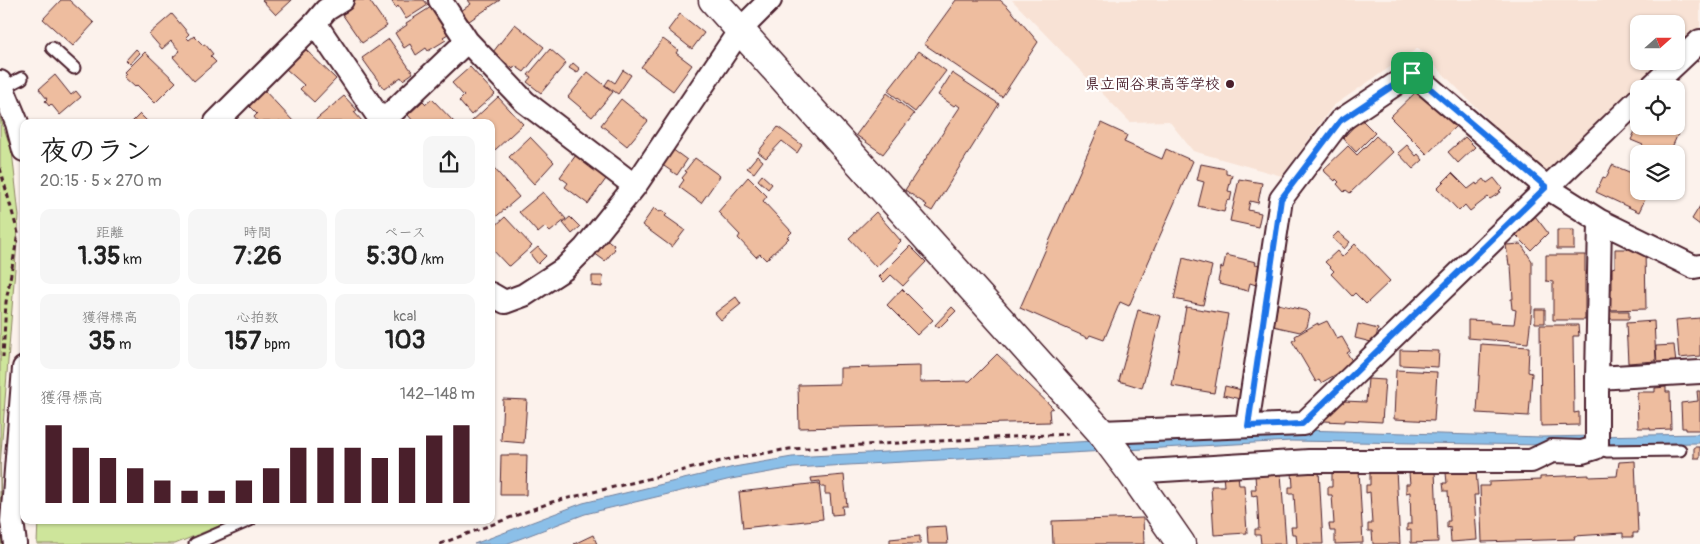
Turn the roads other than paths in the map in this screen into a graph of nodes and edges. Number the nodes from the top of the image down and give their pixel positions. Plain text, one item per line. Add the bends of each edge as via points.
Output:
1 (342, 0) edge
2 (440, 0) edge
3 (713, 0) edge
4 (770, 0) edge
5 (314, 23) junction
6 (740, 30) junction
7 (1700, 41) edge
8 (467, 42) junction
9 (52, 48) dead end
10 (74, 68) dead end
11 (1659, 80) edge
12 (8, 82) edge
13 (1630, 108) edge
14 (219, 119) edge
15 (380, 119) edge
16 (385, 119) edge
17 (20, 134) edge
18 (635, 186) junction
19 (1546, 187) junction
20 (1600, 221) junction
21 (1700, 266) edge
22 (495, 296) edge
23 (13, 366) edge
24 (1700, 372) edge
25 (1597, 378) junction
26 (1248, 426) junction
27 (1596, 443) junction
28 (1680, 450) dead end
29 (1116, 452) junction
30 (242, 524) edge
31 (210, 541) edge
32 (15, 544) edge
33 (195, 544) edge
34 (1180, 544) edge

1 - 5 street
2 - 8 street
3 - 6 street
4 - 6 street
5 - 14 street
5 - 15 street
6 - 18 street
6 - 29 street
7 - 11 street
8 - 16 street
8 - 18 street via 525,102
9 - 10 lane
12 - 17 street
13 - 19 street
18 - 22 street via 586,248 564,269 524,295 506,302
19 - 20 street
19 - 26 street via 1302,424
19 - 26 street via 1412,73 1340,121 1281,199
20 - 21 street via 1694,267
20 - 25 street
23 - 32 street via 12,521
24 - 25 street
25 - 27 street
26 - 29 street
27 - 28 lane via 1607,451
27 - 29 street via 1582,452 1552,451 1531,461 1308,461
29 - 34 street
30 - 31 lane
31 - 33 lane

